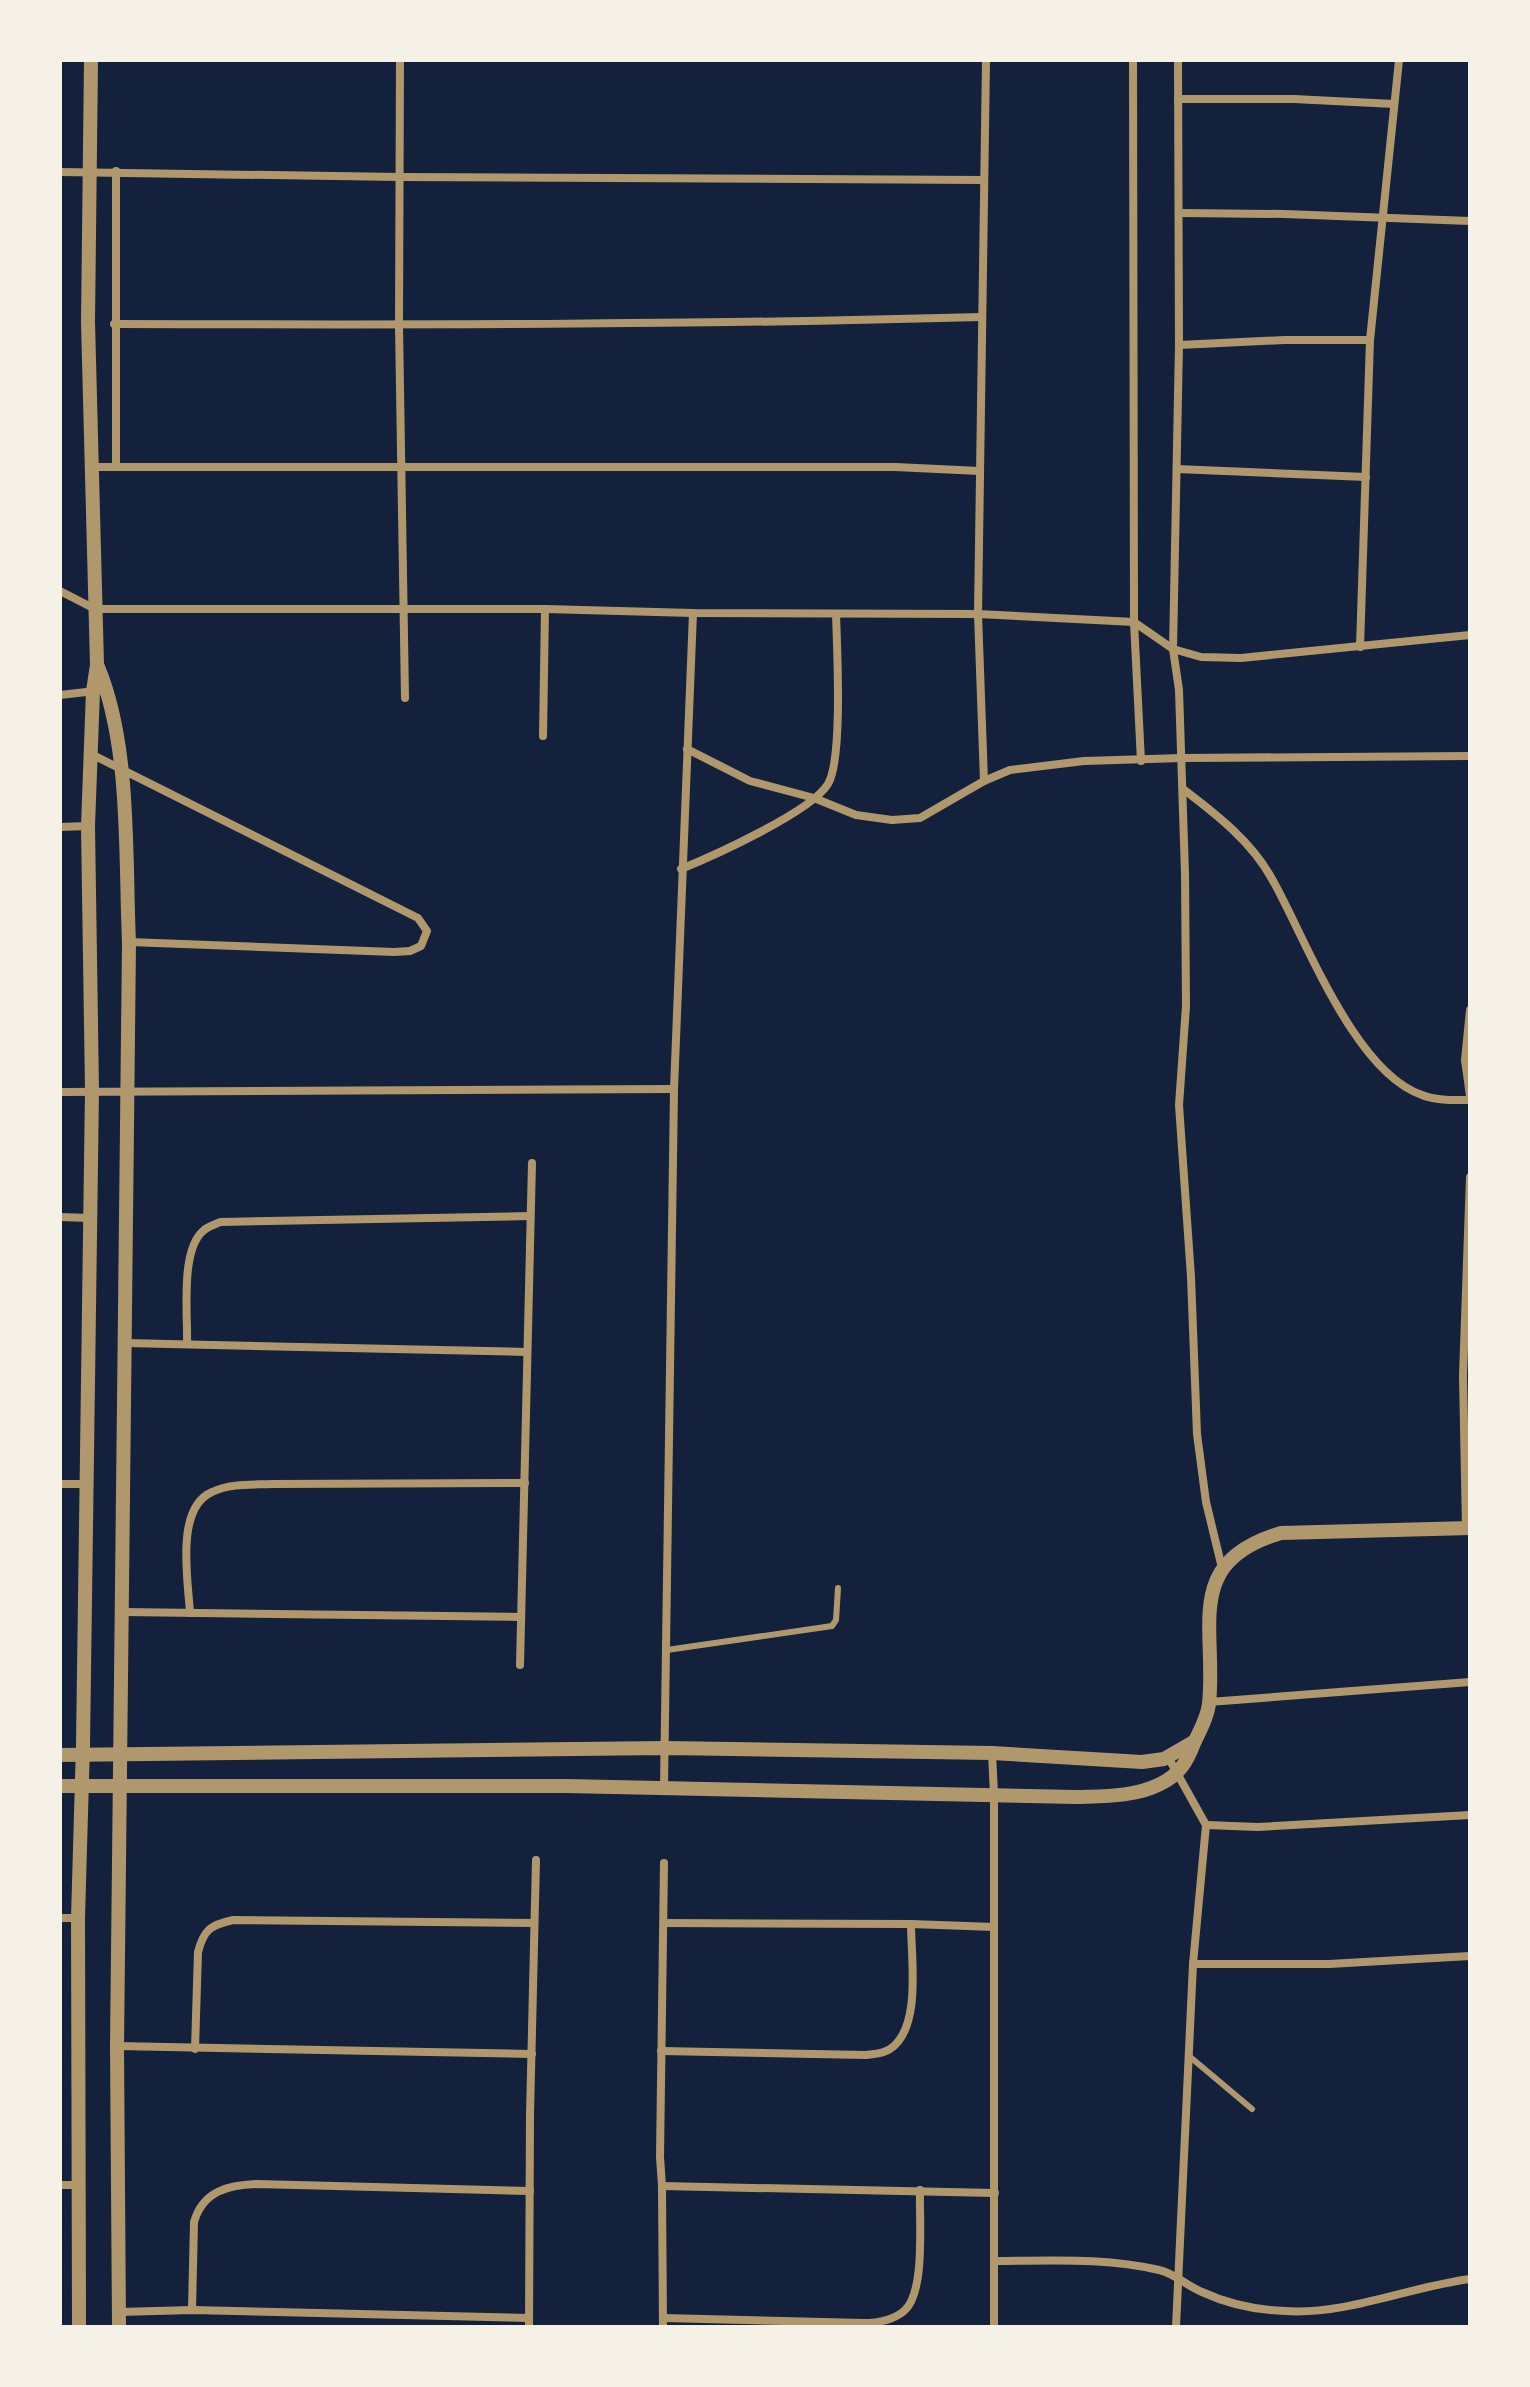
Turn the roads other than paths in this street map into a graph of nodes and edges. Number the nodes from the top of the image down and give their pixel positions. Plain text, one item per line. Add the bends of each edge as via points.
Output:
1 (91, 60) edge
2 (400, 60) edge
3 (986, 60) edge
4 (1133, 60) edge
5 (1178, 60) edge
6 (1399, 60) edge
7 (1178, 99) junction
8 (1394, 104) junction
9 (90, 171) junction
10 (116, 171) junction
11 (60, 172) edge
12 (400, 177) junction
13 (984, 180) junction
14 (1180, 213) junction
15 (1384, 218) junction
16 (1470, 221) edge
17 (982, 317) junction
18 (114, 324) junction
19 (399, 325) junction
20 (1370, 340) junction
21 (1179, 345) junction
22 (92, 467) junction
23 (116, 467) junction
24 (401, 468) junction
25 (1177, 469) junction
26 (980, 471) junction
27 (1366, 477) junction
28 (60, 591) edge
29 (95, 609) junction
30 (545, 609) junction
31 (404, 610) junction
32 (693, 613) junction
33 (836, 614) junction
34 (978, 614) junction
35 (1134, 622) junction
36 (1470, 635) edge
37 (1360, 647) junction
38 (1173, 649) junction
39 (100, 690) junction
40 (60, 695) edge
41 (405, 698) dead end
42 (543, 736) dead end
43 (687, 749) junction
44 (91, 754) junction
45 (1470, 756) edge
46 (1182, 758) junction
47 (1141, 761) junction
48 (121, 769) junction
49 (984, 781) junction
50 (1183, 789) junction
51 (814, 798) junction
52 (88, 826) junction
53 (60, 827) edge
54 (681, 869) junction
55 (129, 942) junction
56 (1470, 1010) edge
57 (674, 1089) junction
58 (92, 1090) junction
59 (126, 1090) junction
60 (60, 1092) edge
61 (1470, 1098) edge
62 (532, 1163) dead end
63 (1470, 1177) edge
64 (530, 1216) junction
65 (60, 1217) edge
66 (89, 1218) junction
67 (1468, 1237) edge
68 (125, 1343) junction
69 (187, 1344) junction
70 (527, 1352) junction
71 (1466, 1376) edge
72 (525, 1483) junction
73 (60, 1484) edge
74 (86, 1484) junction
75 (1468, 1528) edge
76 (1222, 1568) junction
77 (838, 1588) dead end
78 (123, 1612) junction
79 (190, 1613) junction
80 (521, 1617) junction
81 (667, 1650) junction
82 (520, 1665) dead end
83 (1470, 1682) edge
84 (1209, 1702) junction
85 (1195, 1741) junction
86 (666, 1748) junction
87 (992, 1753) junction
88 (60, 1755) edge
89 (83, 1755) junction
90 (122, 1756) junction
91 (1168, 1757) junction
92 (1178, 1773) junction
93 (120, 1785) junction
94 (60, 1786) edge
95 (82, 1786) junction
96 (664, 1788) junction
97 (994, 1794) junction
98 (1470, 1815) edge
99 (1206, 1825) junction
100 (536, 1860) dead end
101 (664, 1863) dead end
102 (60, 1918) edge
103 (78, 1918) junction
104 (533, 1923) junction
105 (664, 1923) junction
106 (911, 1924) junction
107 (994, 1927) junction
108 (1470, 1956) edge
109 (1193, 1964) junction
110 (117, 2046) junction
111 (195, 2049) junction
112 (661, 2051) junction
113 (532, 2054) junction
114 (1189, 2056) junction
115 (1252, 2109) dead end
116 (60, 2185) edge
117 (78, 2185) junction
118 (662, 2186) junction
119 (920, 2190) junction
120 (530, 2191) junction
121 (995, 2193) junction
122 (995, 2261) junction
123 (1177, 2279) junction
124 (1470, 2279) edge
125 (192, 2310) junction
126 (119, 2319) edge
127 (529, 2322) edge
128 (663, 2322) edge
129 (79, 2327) edge
130 (994, 2327) edge
131 (1176, 2327) edge

1 - 9 street
2 - 12 street
3 - 13 street
4 - 35 street
5 - 7 street
6 - 8 street
7 - 8 street
7 - 14 street
8 - 15 street
9 - 10 street
9 - 11 street
9 - 22 street
10 - 12 street
10 - 18 street
12 - 13 street
12 - 19 street
13 - 17 street
14 - 15 street
14 - 21 street
15 - 16 street
15 - 20 street
17 - 19 street
17 - 26 street
18 - 19 street
18 - 23 street
19 - 24 street
20 - 21 street
20 - 27 street
21 - 25 street
22 - 23 street
22 - 29 street
23 - 24 street
24 - 26 street
24 - 31 street
25 - 27 street
25 - 38 street
26 - 34 street
27 - 37 street
28 - 29 street
29 - 31 street
29 - 39 street
30 - 31 street
30 - 32 street
30 - 42 street
31 - 41 street
32 - 33 street
32 - 43 street
33 - 34 street
33 - 51 street via 833,771
34 - 35 street
34 - 49 street
35 - 38 street
35 - 47 street
36 - 37 street
37 - 38 street via 1241,658 1201,657
38 - 46 street
39 - 40 street
39 - 44 street
39 - 48 street
43 - 51 street via 750,781
43 - 54 street
44 - 48 street
44 - 52 street
45 - 46 street
46 - 47 street
46 - 50 street
47 - 49 street via 1010,770
48 - 55 street
48 - 55 street via 410,914 424,926 426,938 410,951 394,952
49 - 51 street via 920,818 856,815
50 - 61 street via 1228,824 1271,877 1313,964 1373,1057 1419,1095
50 - 76 street via 1186,1006 1179,1105 1197,1434
51 - 54 street via 732,848
52 - 53 street
52 - 58 street
54 - 57 street
55 - 59 street
56 - 61 street via 1465,1060
57 - 59 street
57 - 81 street
58 - 59 street
58 - 60 street
58 - 66 street
59 - 68 street
62 - 64 street
63 - 67 street
64 - 69 street via 220,1222 202,1232 192,1247
64 - 70 street
65 - 66 street
66 - 74 street
67 - 71 street
68 - 69 street
68 - 78 street
69 - 70 street
70 - 72 street
71 - 75 street
72 - 79 street via 233,1485 210,1492 197,1502 188,1522
72 - 80 street
73 - 74 street
74 - 89 street
75 - 76 street via 1281,1533 1257,1540
76 - 84 street via 1208,1625
77 - 81 lane via 832,1626
78 - 79 street
78 - 90 street
79 - 80 street
80 - 82 street
81 - 86 street
83 - 84 street
84 - 85 street
85 - 91 street
85 - 92 street
86 - 87 street
86 - 90 street
86 - 96 street
87 - 91 street via 1142,1762
87 - 97 street
88 - 89 street
89 - 90 street
89 - 95 street
90 - 93 street
91 - 92 street
92 - 97 street via 1150,1789 1076,1797
92 - 99 street
93 - 95 street
93 - 96 street
93 - 110 street
94 - 95 street
95 - 103 street
96 - 97 street
97 - 107 street
98 - 99 street
99 - 109 street
100 - 104 street
101 - 105 street
102 - 103 street
103 - 117 street
104 - 111 street via 219,1923 202,1937 198,1952
104 - 113 street
105 - 106 street
105 - 112 street
106 - 107 street
106 - 112 street via 911,2013 892,2048 882,2053
107 - 121 street
108 - 109 street
109 - 114 street
110 - 111 street
110 - 126 street
111 - 113 street
112 - 118 street
113 - 120 street
114 - 115 lane
114 - 123 street
116 - 117 street
117 - 129 street
118 - 119 street
118 - 128 street
119 - 121 street
119 - 128 street via 915,2296 896,2316 863,2323
120 - 125 street via 257,2184 217,2190 198,2209 194,2222
120 - 127 street
121 - 122 street
122 - 123 street via 1117,2263 1162,2270
122 - 130 street
123 - 124 street via 1243,2307 1286,2311 1346,2308
123 - 131 street
125 - 126 street
125 - 127 street

